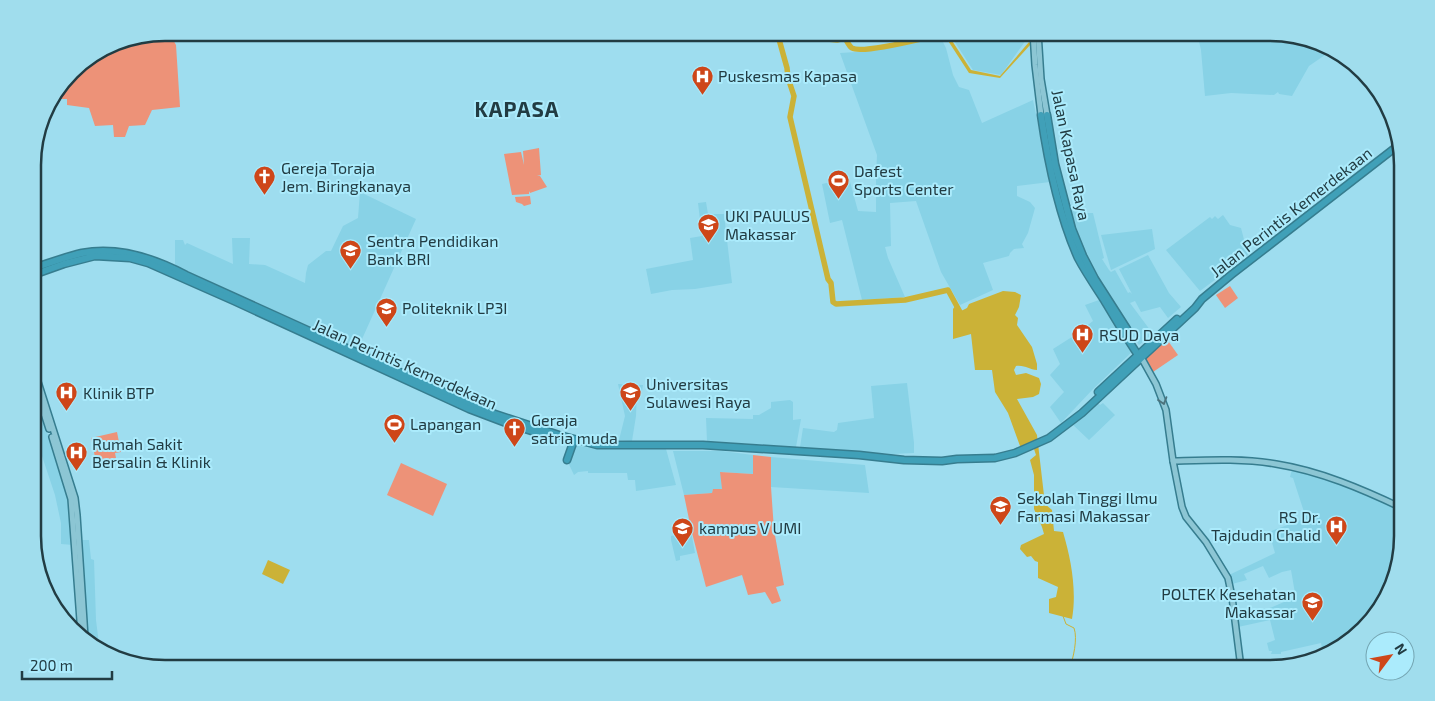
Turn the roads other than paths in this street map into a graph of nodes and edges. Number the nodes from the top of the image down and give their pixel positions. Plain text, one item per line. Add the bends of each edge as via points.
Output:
1 (1034, 41) edge
2 (1039, 41) edge
3 (1044, 115) junction
4 (1393, 149) edge
5 (42, 265) edge
6 (42, 272) edge
7 (230, 297) junction
8 (1140, 356) junction
9 (41, 392) edge
10 (41, 406) edge
11 (485, 413) junction
12 (573, 443) junction
13 (780, 450) junction
14 (567, 460) dead end
15 (1173, 461) junction
16 (1394, 504) edge
17 (79, 575) junction
18 (80, 626) edge
19 (84, 630) edge
20 (1240, 659) edge

1 - 3 main road
2 - 3 main road, Jalan Kapasa Raya
3 - 8 highway, Jalan Kapasa Raya via 1065,215 1081,257 1093,284
4 - 8 highway, Jalan Perintis Kemerdekaan via 1240,268
5 - 7 highway, Jalan Perintis Kemerdekaan via 84,253 116,251 172,268
6 - 7 highway, Jalan Perintis Kemerdekaan via 95,256 130,258
7 - 11 highway, Jalan Perintis Kemerdekaan
8 - 13 highway, Jalan Perintis Kemerdekaan via 1054,434 1007,456 924,461
8 -> 15 main road via 1161,395
9 - 17 main road via 75,498
10 - 17 main road via 71,500
11 - 12 highway, Jalan Perintis Kemerdekaan via 520,428
11 - 13 highway, Jalan Perintis Kemerdekaan via 597,445 703,445
12 - 13 highway, Jalan Perintis Kemerdekaan via 600,448
12 - 14 highway
15 - 16 main road via 1227,459 1277,464 1336,480
15 - 20 main road via 1184,511 1228,578
17 - 18 main road
17 - 19 main road

